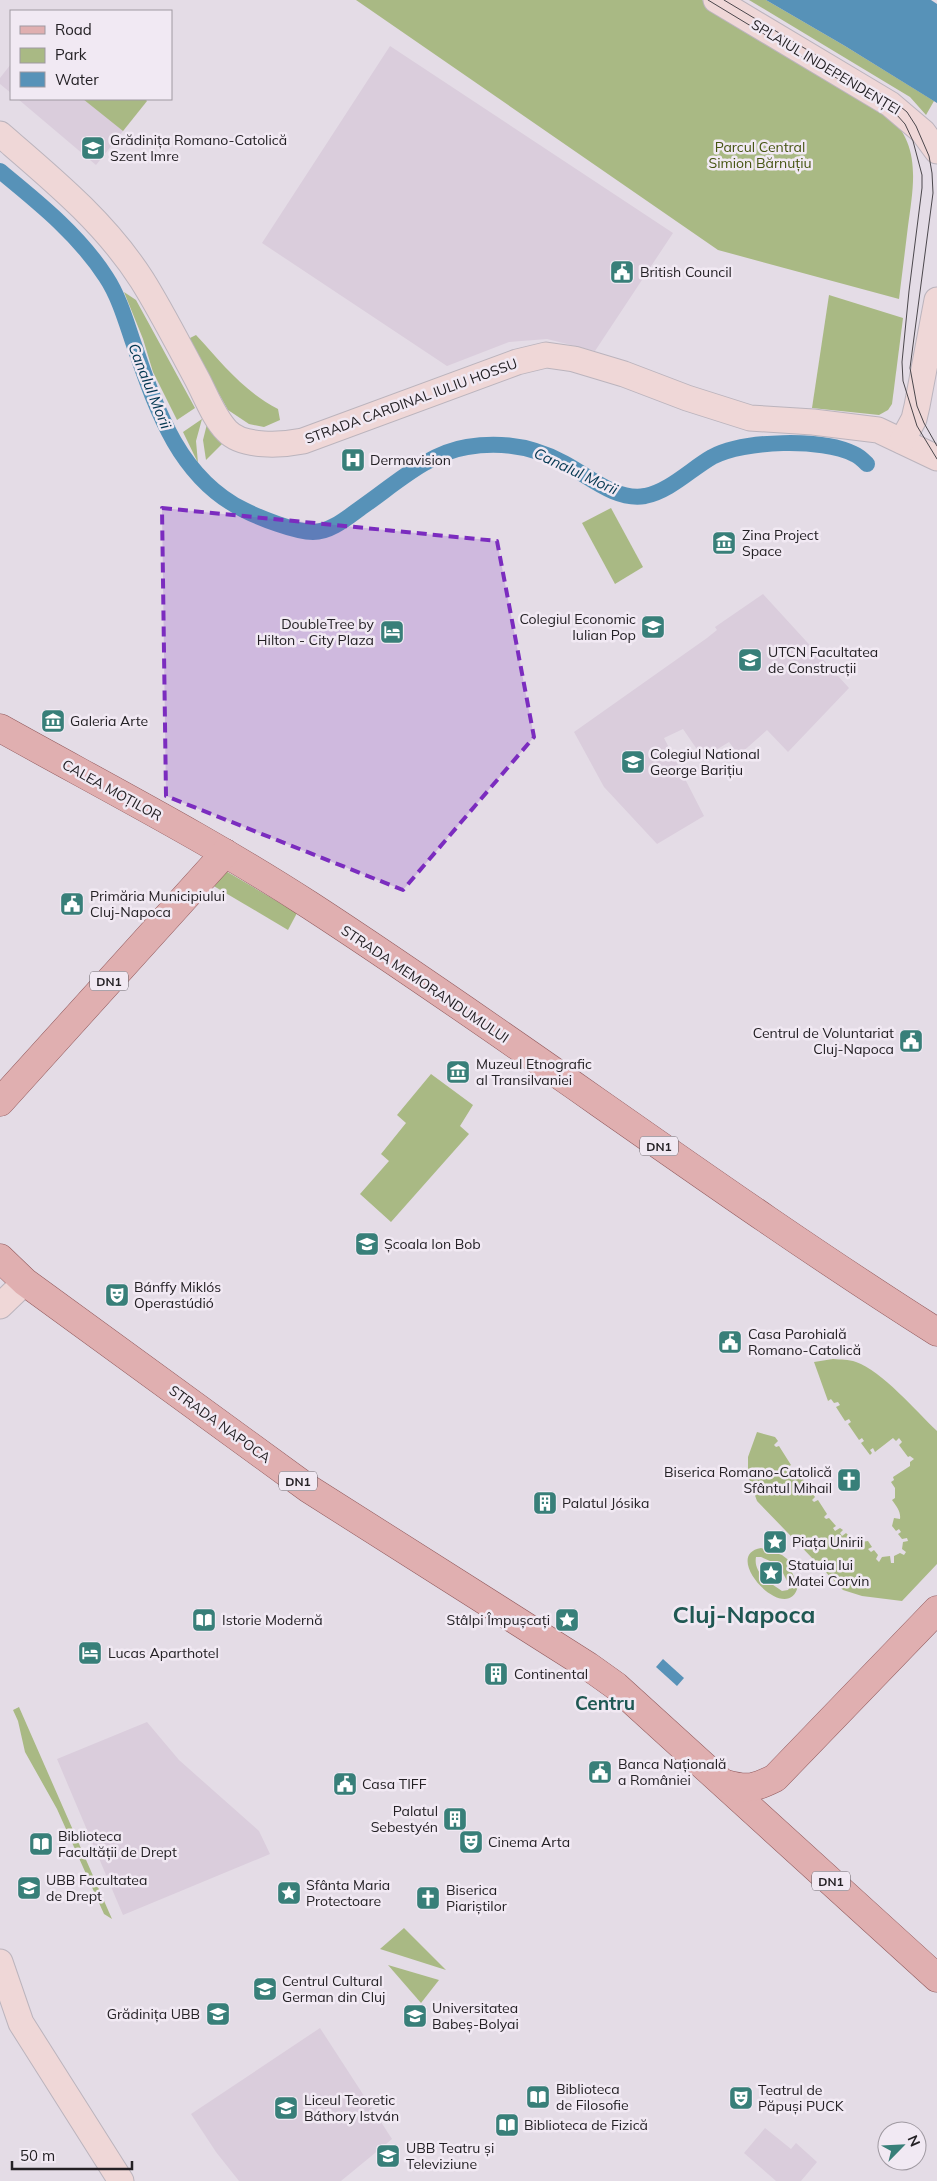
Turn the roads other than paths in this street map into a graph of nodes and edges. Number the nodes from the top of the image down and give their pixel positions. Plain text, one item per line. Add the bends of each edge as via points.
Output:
1 (716, 0) edge
2 (0, 134) edge
3 (937, 151) edge
4 (937, 300) edge
5 (902, 441) junction
6 (937, 458) edge
7 (0, 728) edge
8 (224, 853) junction
9 (0, 1102) edge
10 (0, 1258) edge
11 (0, 1264) edge
12 (12, 1294) edge
13 (937, 1332) edge
14 (937, 1610) edge
15 (726, 1784) junction
16 (0, 1962) edge
17 (937, 1978) edge
18 (121, 2181) edge

1 - 3 street, SPLAIUL INDEPENDENȚEI via 858,84 909,119
2 - 5 street, STRADA CARDINAL IULIU HOSSU via 62,187 114,242 141,279 212,409 228,432 247,442 288,444 303,441 517,362 546,355 574,359 624,374 750,418 878,430
4 - 5 street via 914,419
5 - 6 street, STRADA CARDINAL IULIU HOSSU
7 - 8 main road, CALEA MOȚILOR / DN1
8 - 9 main road, DN1
8 - 13 main road, STRADA MEMORANDUMULUI / DN1 via 404,967 845,1274
10 - 12 main road, DN1
11 - 12 main road
12 - 15 main road, STRADA NAPOCA / DN1 via 616,1686
14 - 15 main road via 775,1778 758,1787 743,1789
15 - 17 main road, DN1
16 - 18 street via 21,2023

